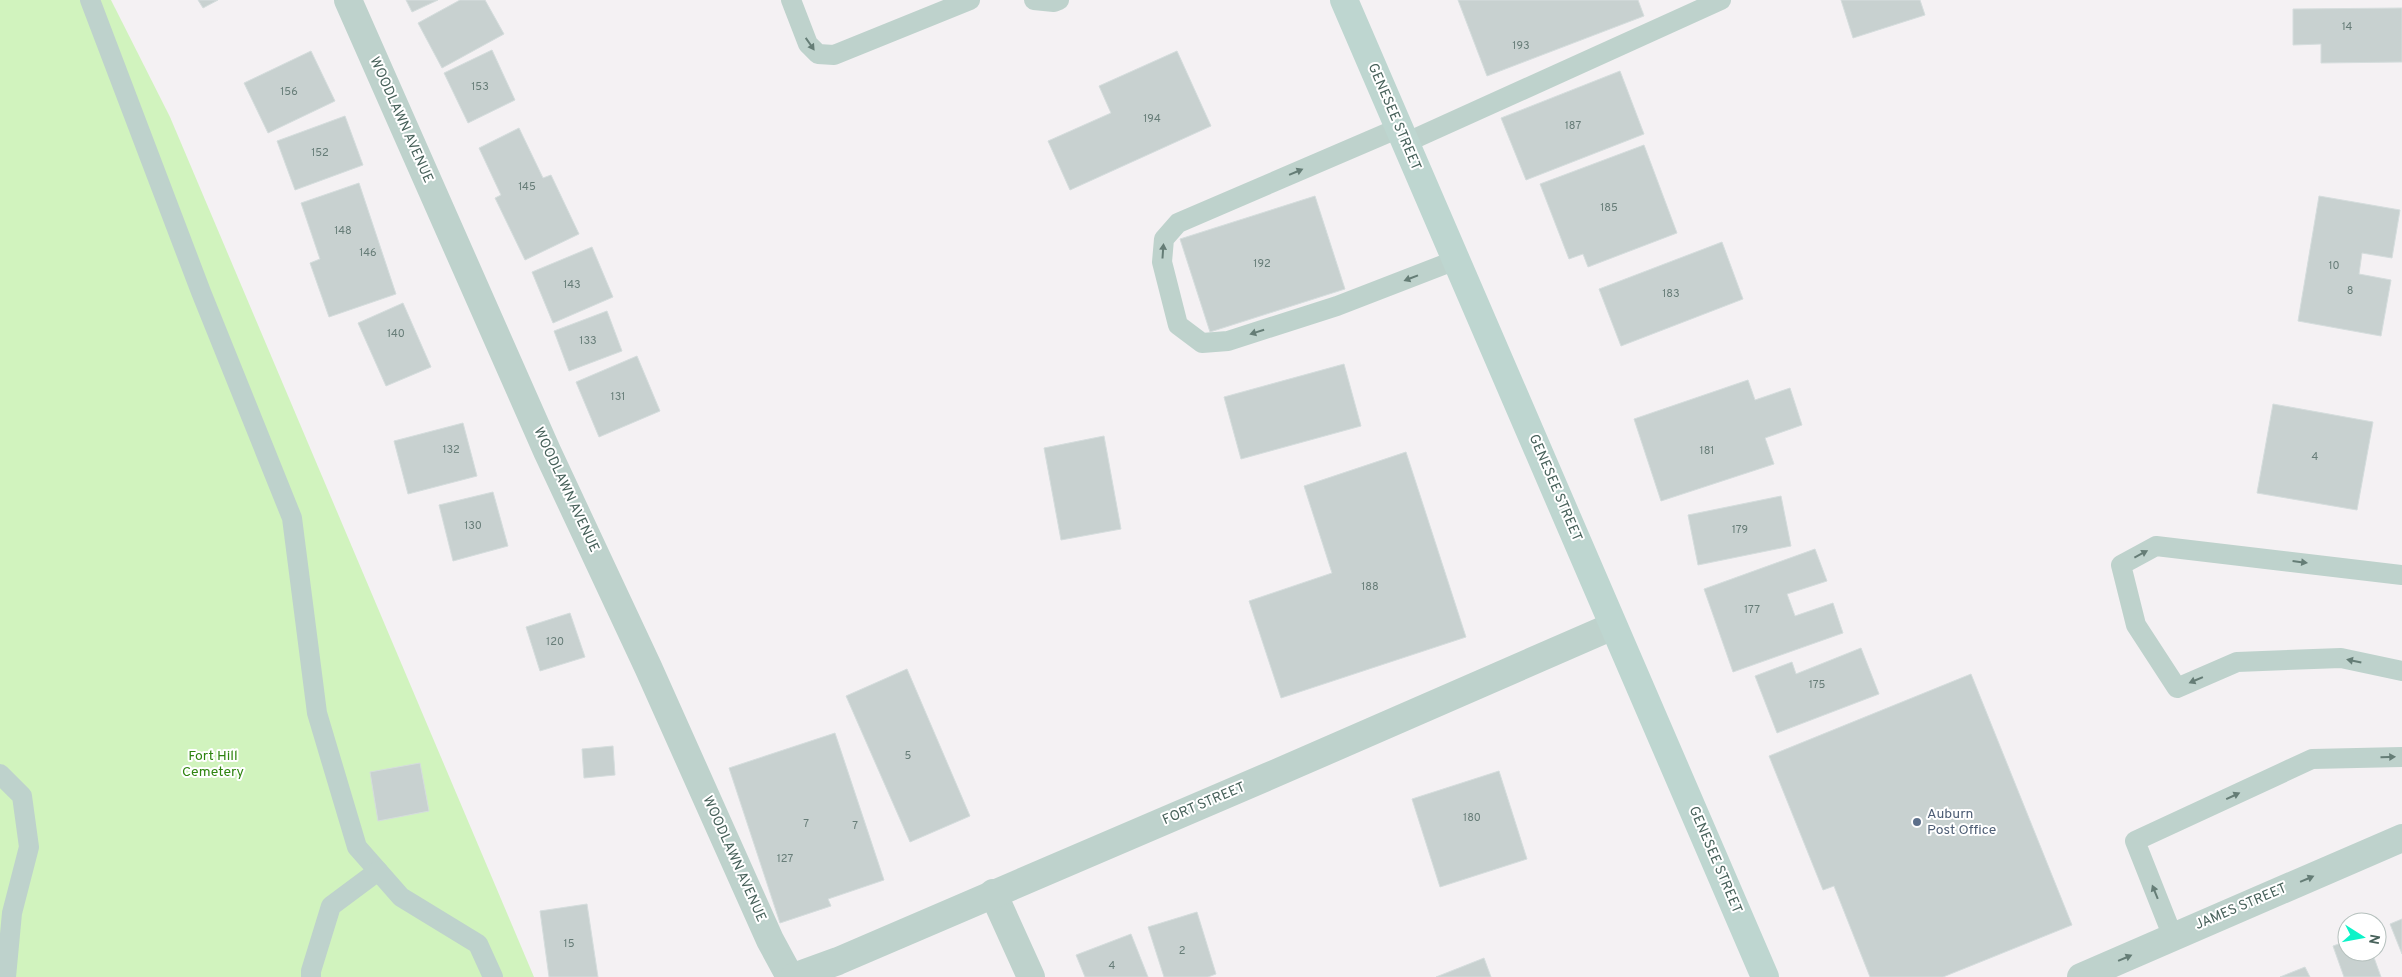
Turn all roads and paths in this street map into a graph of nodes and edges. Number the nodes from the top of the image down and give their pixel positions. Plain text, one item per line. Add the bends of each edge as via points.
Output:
1 (90, 0) edge
2 (348, 0) edge
3 (791, 0) edge
4 (970, 0) edge
5 (1034, 0) edge
6 (1059, 0) edge
7 (1344, 0) edge
8 (1721, 0) edge
9 (1402, 135) junction
10 (1456, 260) junction
11 (2402, 574) edge
12 (1613, 626) junction
13 (2402, 671) edge
14 (2402, 757) edge
15 (0, 774) edge
16 (2402, 838) edge
17 (378, 871) junction
18 (993, 893) junction
19 (2173, 937) junction
20 (6, 977) edge
21 (311, 977) edge
22 (493, 977) edge
23 (792, 977) edge
24 (1031, 977) edge
25 (1765, 977) edge
26 (2081, 977) edge

1 - 17 lane via 201,292 292,518 318,714 356,847
2 - 23 street, WOODLAWN AVENUE via 547,451 770,940
3 -> 4 lane via 808,44 818,54 834,55
5 - 6 lane
7 - 9 main road, GENESEE STREET
8 - 9 lane
9 - 10 main road, GENESEE STREET
10 -> 9 lane via 1337,306 1228,341 1202,343 1178,325 1162,262 1164,239 1178,223
10 - 12 main road, GENESEE STREET
13 -> 11 lane via 2341,658 2237,662 2177,688 2136,625 2121,565 2156,546
12 - 18 street, FORT STREET
12 - 25 main road, GENESEE STREET
19 -> 14 lane via 2135,841 2312,759
15 - 20 lane via 22,796 29,847 12,912
19 -> 16 street, JAMES STREET
17 - 21 lane via 331,906
17 - 22 lane via 402,897 478,944
18 - 23 street, FORT STREET
18 - 24 street
26 -> 19 street, JAMES STREET

